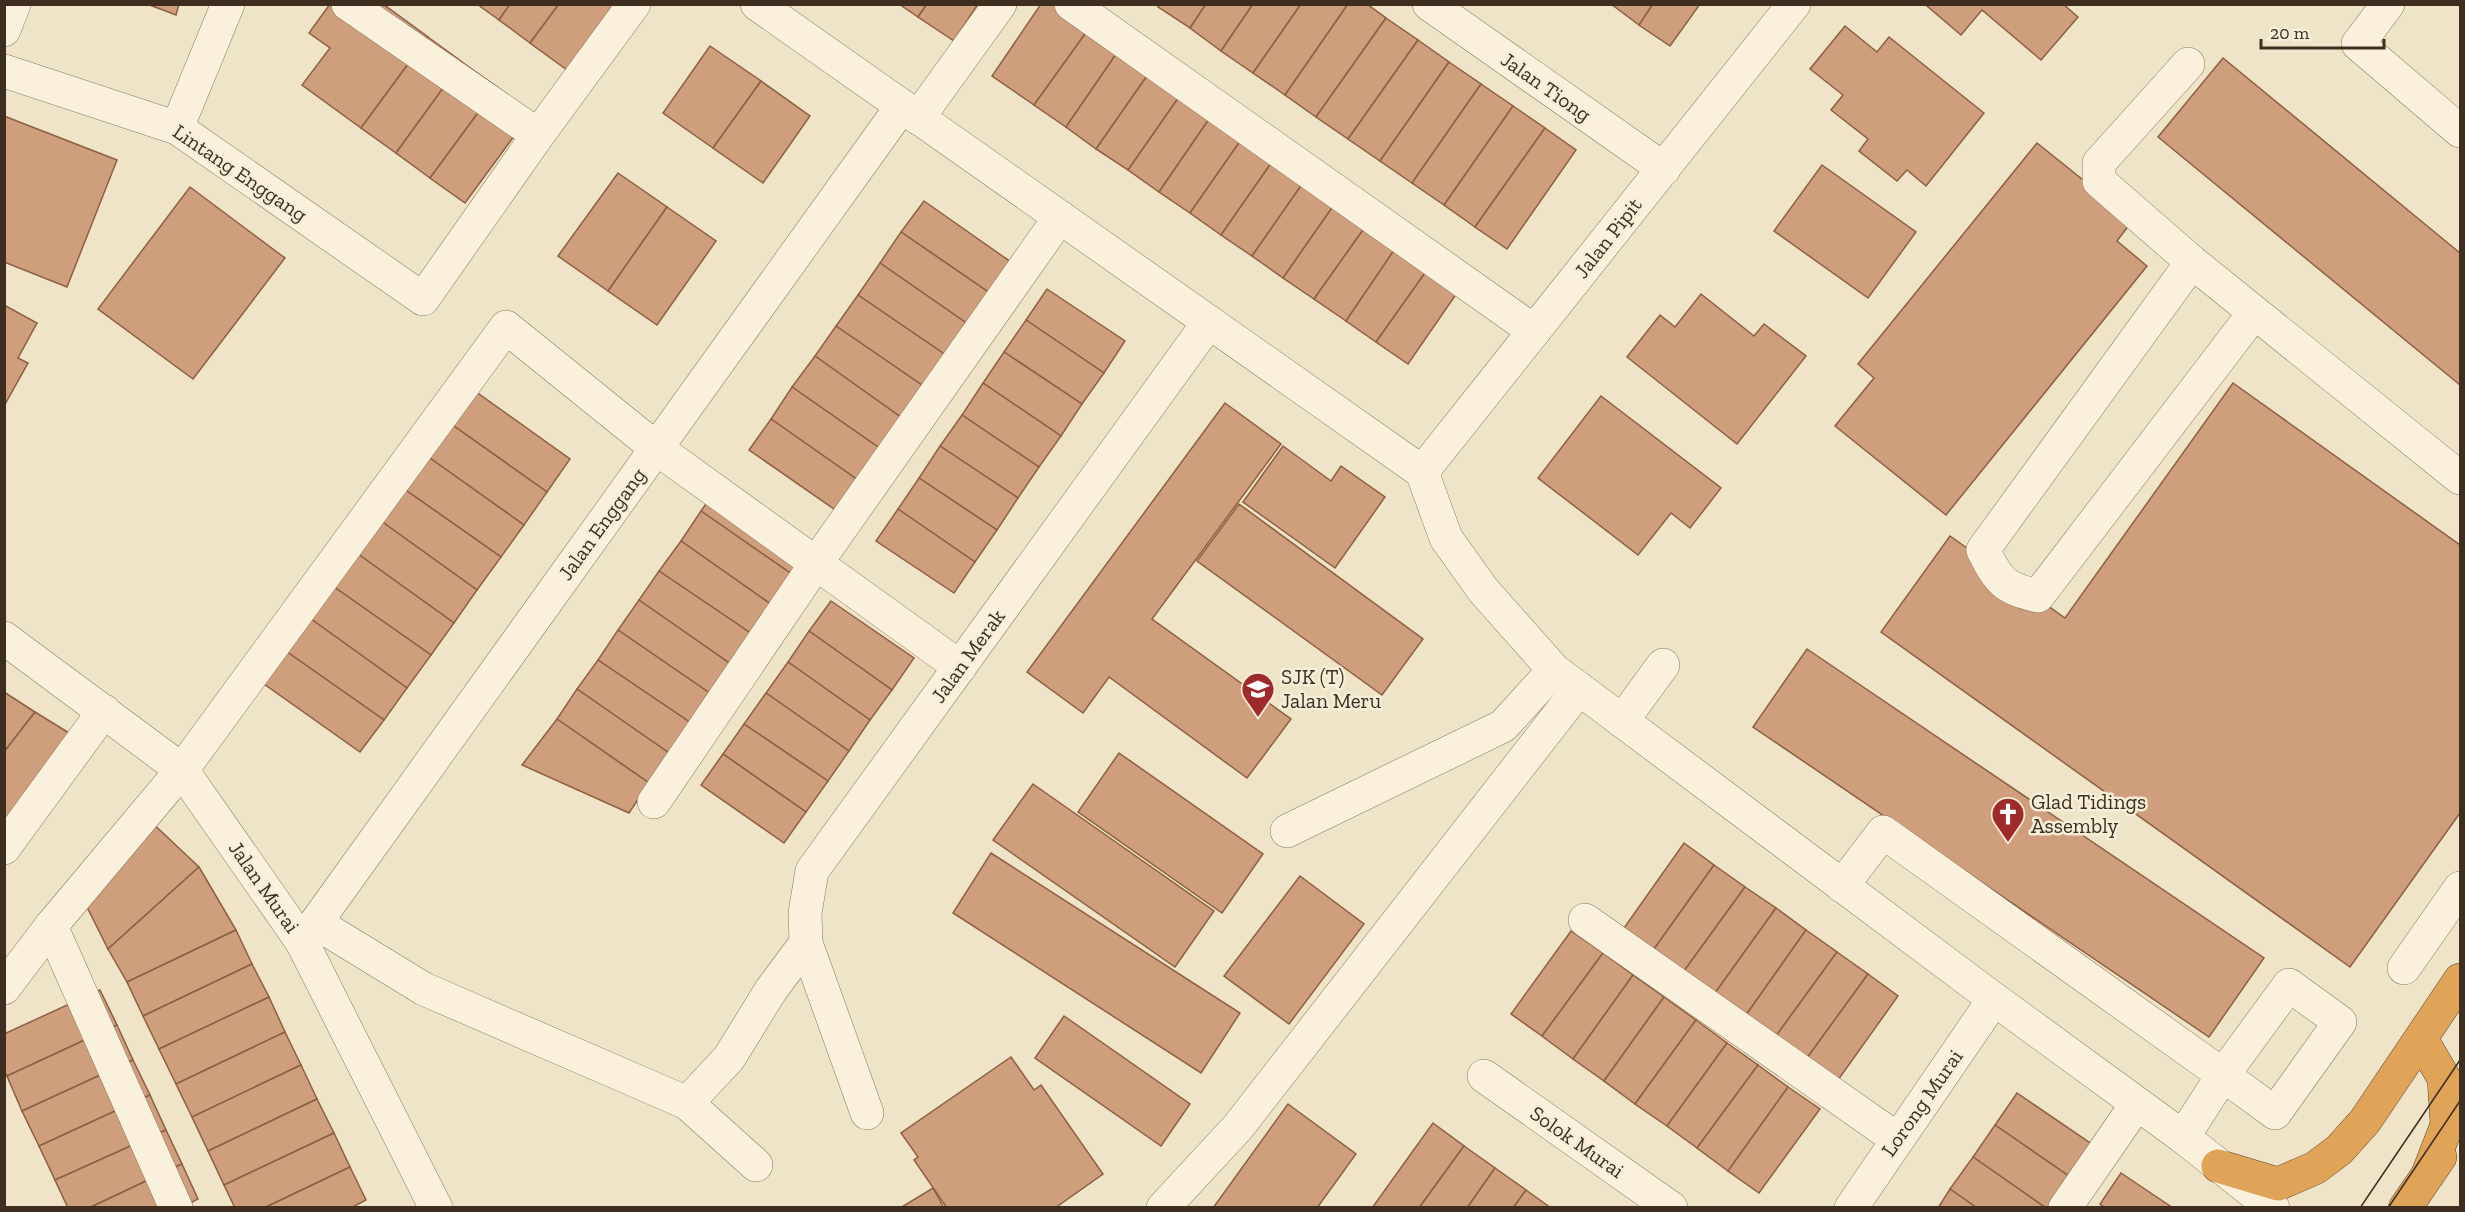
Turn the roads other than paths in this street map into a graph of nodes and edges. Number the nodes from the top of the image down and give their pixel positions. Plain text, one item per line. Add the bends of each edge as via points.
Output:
1 (14, 4) edge
2 (228, 4) edge
3 (348, 4) edge
4 (634, 4) edge
5 (757, 4) edge
6 (1000, 4) edge
7 (1071, 4) edge
8 (1429, 4) edge
9 (2388, 4) edge
10 (1784, 8) edge
11 (4, 30) edge
12 (2188, 64) dead end
13 (4, 70) edge
14 (910, 112) junction
15 (177, 128) junction
16 (2460, 131) edge
17 (538, 135) junction
18 (1664, 169) junction
19 (1060, 217) junction
20 (2192, 262) junction
21 (2254, 313) junction
22 (1209, 322) junction
23 (1534, 331) junction
24 (656, 448) junction
25 (1422, 472) junction
26 (2460, 478) edge
27 (817, 562) junction
28 (4, 638) edge
29 (1663, 664) dead end
30 (960, 667) junction
31 (1566, 680) junction
32 (104, 711) junction
33 (1622, 721) junction
34 (182, 770) junction
35 (654, 801) dead end
36 (1287, 831) dead end
37 (4, 848) edge
38 (1842, 886) junction
39 (2460, 888) edge
40 (1585, 920) dead end
41 (51, 926) junction
42 (309, 932) junction
43 (806, 943) junction
44 (2404, 968) dead end
45 (2460, 980) edge
46 (4, 988) edge
47 (1994, 999) junction
48 (2421, 1039) junction
49 (1484, 1076) dead end
50 (687, 1103) junction
51 (2136, 1105) junction
52 (867, 1113) dead end
53 (2460, 1128) edge
54 (2183, 1137) junction
55 (1897, 1139) junction
56 (756, 1165) dead end
57 (2218, 1166) junction
58 (2428, 1174) junction
59 (176, 1208) edge
60 (436, 1208) edge
61 (1163, 1208) edge
62 (1671, 1208) edge
63 (1851, 1208) edge
64 (2066, 1208) edge
65 (2273, 1208) edge
66 (2405, 1208) edge

1 - 11 street
2 - 15 street
3 - 17 street
4 - 17 street
5 - 14 street
6 - 14 street, Jalan Enggang
7 - 23 street
8 - 18 street, Jalan Tiong
9 - 16 street via 2358,44
10 - 18 street, Jalan Pipit
12 - 20 street via 2099,163 2099,181
13 - 15 street, Lintang Enggang
14 - 19 street
14 - 24 street, Jalan Enggang
15 - 17 street, Lintang Enggang via 423,299
18 - 23 street, Jalan Pipit
19 - 22 street
19 - 27 street
20 - 21 street
20 - 21 street via 1983,550 1996,575 2014,590 2038,596
21 - 26 street
22 - 25 street
22 - 30 street, Jalan Merak
23 - 25 street, Jalan Pipit
24 - 27 street
24 - 34 street via 506,327
24 - 42 street, Jalan Enggang
25 - 31 street via 1446,538 1483,590
27 - 30 street
27 - 35 street
28 - 32 street, Jalan Murai
29 - 33 street
30 - 43 street, Jalan Merak via 812,871 805,913
31 - 33 street
31 - 36 street via 1503,726
31 - 61 street via 1238,1127
32 - 34 street, Jalan Murai
32 - 37 street
33 - 38 street
34 - 41 street
34 - 42 street, Jalan Murai
38 - 47 street
38 - 54 street via 1883,832 2223,1076
39 - 44 street
40 - 55 street
41 - 46 street
41 - 59 street
42 - 50 street via 424,989
42 - 60 street, Jalan Murai
43 - 50 street via 729,1058
43 - 52 street, Jalan Merak
45 - 48 highway
47 - 51 street
47 - 55 street, Lorong Murai
48 - 57 highway via 2365,1121 2339,1150 2315,1168 2278,1184
48 - 58 highway via 2444,1078 2447,1125
49 - 62 street, Solok Murai
50 - 56 street
51 - 54 street
51 - 64 street
53 - 58 highway
54 - 57 street
55 - 63 street, Lorong Murai
57 - 65 street
58 - 66 highway

